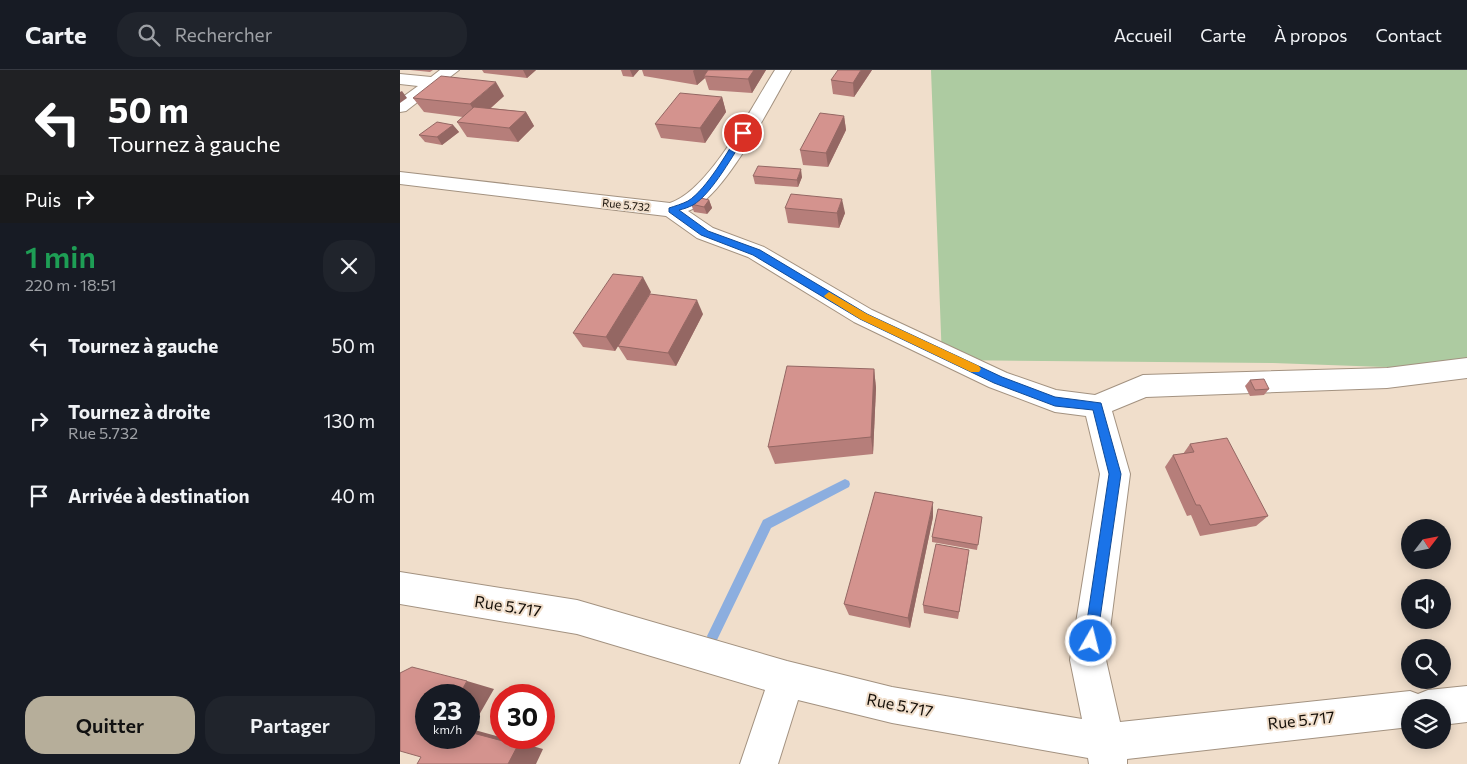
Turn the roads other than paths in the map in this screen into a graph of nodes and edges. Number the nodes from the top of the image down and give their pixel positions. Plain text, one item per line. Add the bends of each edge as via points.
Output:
1 (451, 70) edge
2 (783, 70) edge
3 (400, 79) edge
4 (435, 82) junction
5 (400, 107) edge
6 (400, 178) edge
7 (672, 210) junction
8 (1467, 368) edge
9 (1097, 406) junction
10 (403, 594) edge
11 (786, 679) junction
12 (1467, 704) edge
13 (1451, 706) edge
14 (1401, 710) edge
15 (1107, 753) edge
16 (759, 764) edge

1 - 4 street
2 - 7 street via 702,193 691,203
3 - 4 street
4 - 5 street
6 - 7 street, Rue 5.732
7 - 9 street via 705,233 756,252 864,316 989,376 1055,401
8 - 9 street via 1387,378 1143,386
9 - 15 street via 1115,474 1088,660
10 - 11 street, Rue 5.717 via 577,617
11 - 15 street, Rue 5.717
11 - 16 street
12 - 13 street
14 - 15 street, Rue 5.717

